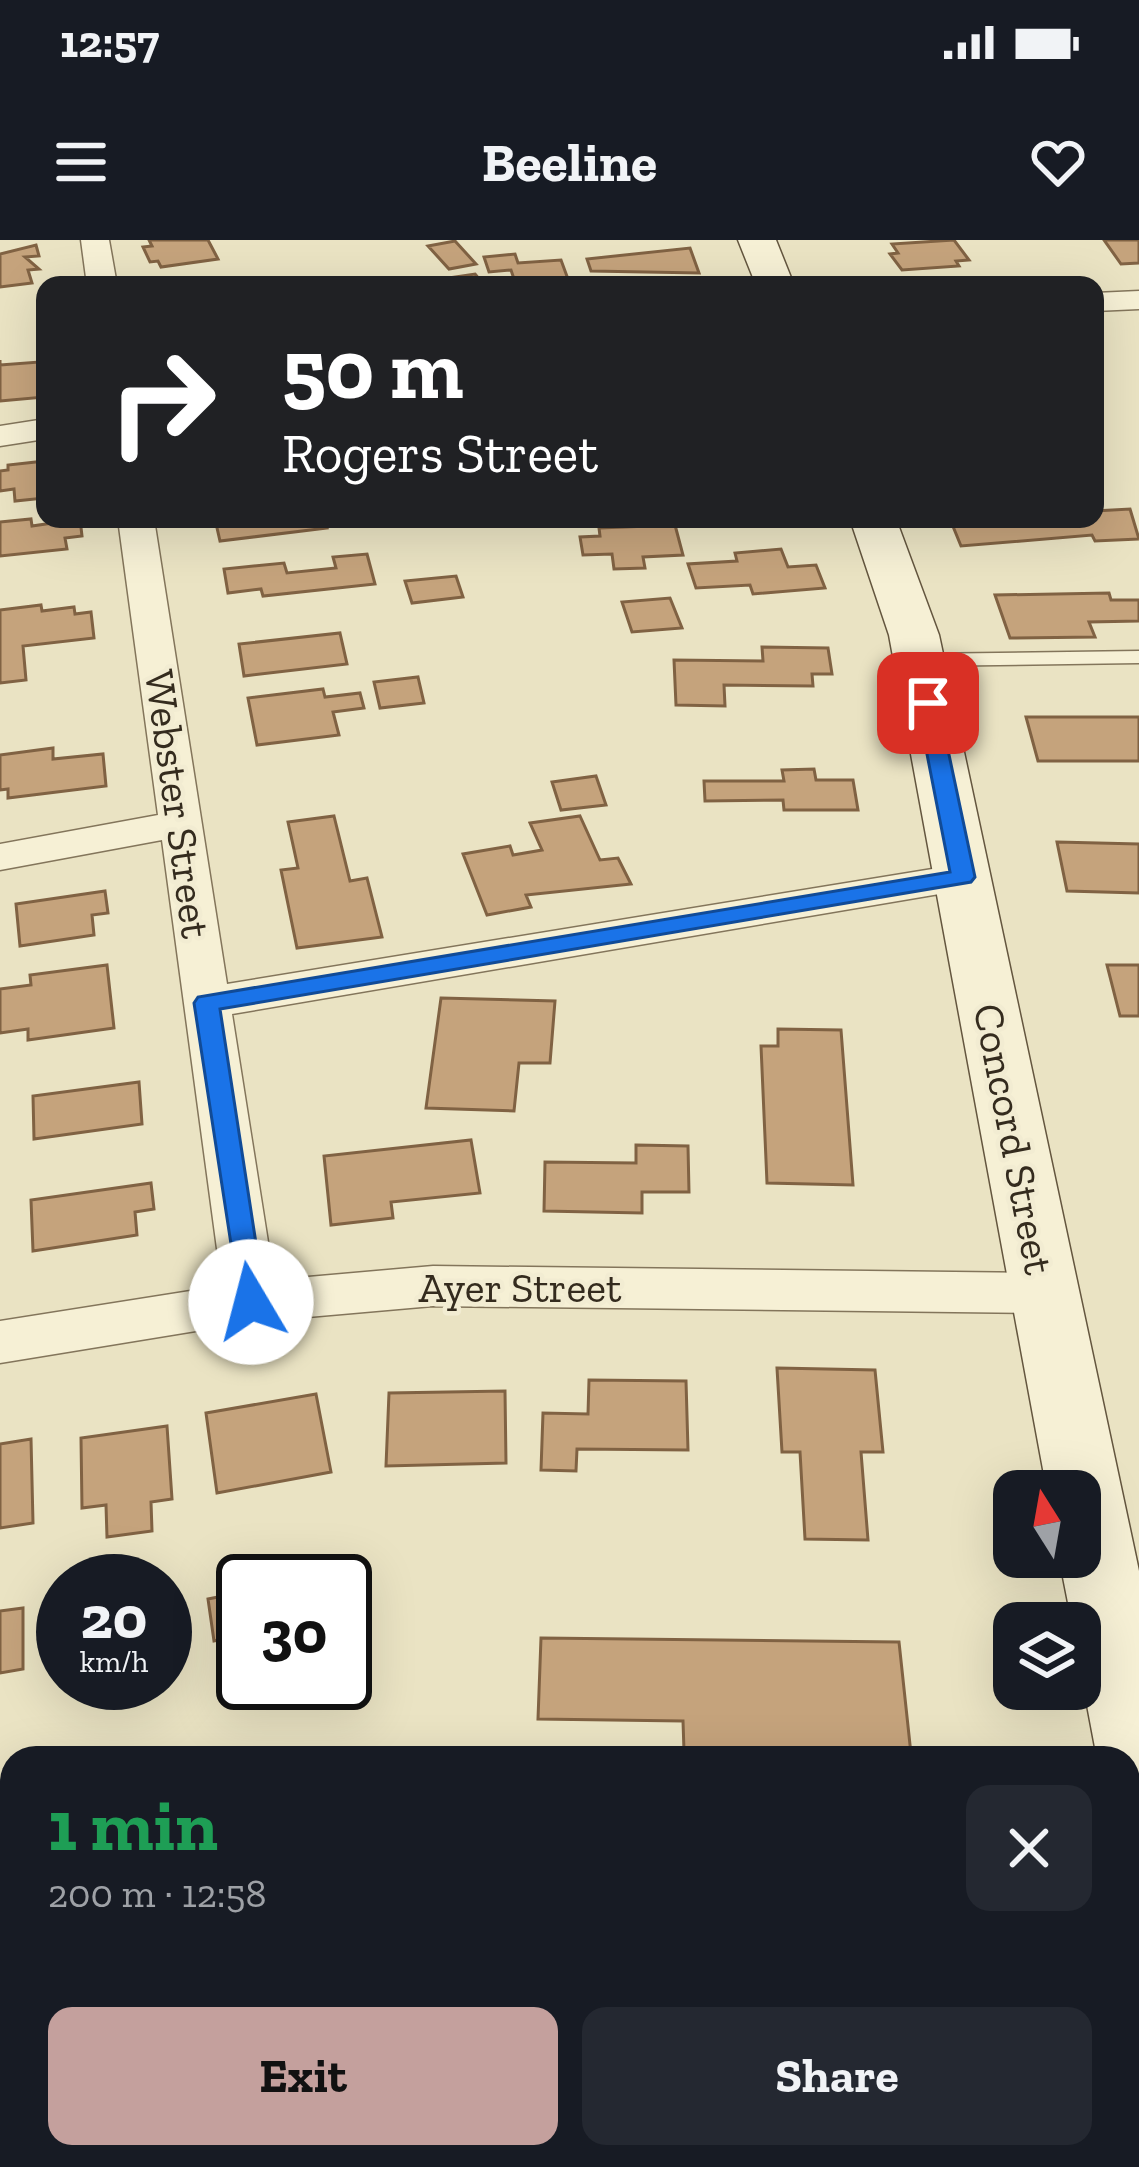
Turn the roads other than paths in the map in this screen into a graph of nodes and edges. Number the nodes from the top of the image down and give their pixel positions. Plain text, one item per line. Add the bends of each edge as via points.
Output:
1 (95, 240) edge
2 (757, 240) edge
3 (101, 276) edge
4 (771, 276) edge
5 (1139, 300) edge
6 (1104, 302) edge
7 (36, 430) edge
8 (0, 436) edge
9 (137, 528) edge
10 (876, 528) edge
11 (1139, 657) edge
12 (919, 660) junction
13 (180, 824) junction
14 (0, 857) edge
15 (963, 877) junction
16 (207, 1003) junction
17 (1044, 1293) junction
18 (251, 1302) junction
19 (0, 1342) edge
20 (1135, 1746) edge

1 - 3 street
2 - 4 main road
5 - 6 street
7 - 8 street
9 - 13 street, Webster Street
10 - 12 main road, Concord Street
11 - 12 lane
12 - 15 main road, Concord Street
13 - 14 street
13 - 16 street, Webster Street
15 - 16 street
15 - 17 main road, Concord Street
16 - 18 street, Webster Street
17 - 18 street, Ayer Street via 505,1285
17 - 20 main road, Concord Street
18 - 19 street, Ayer Street

